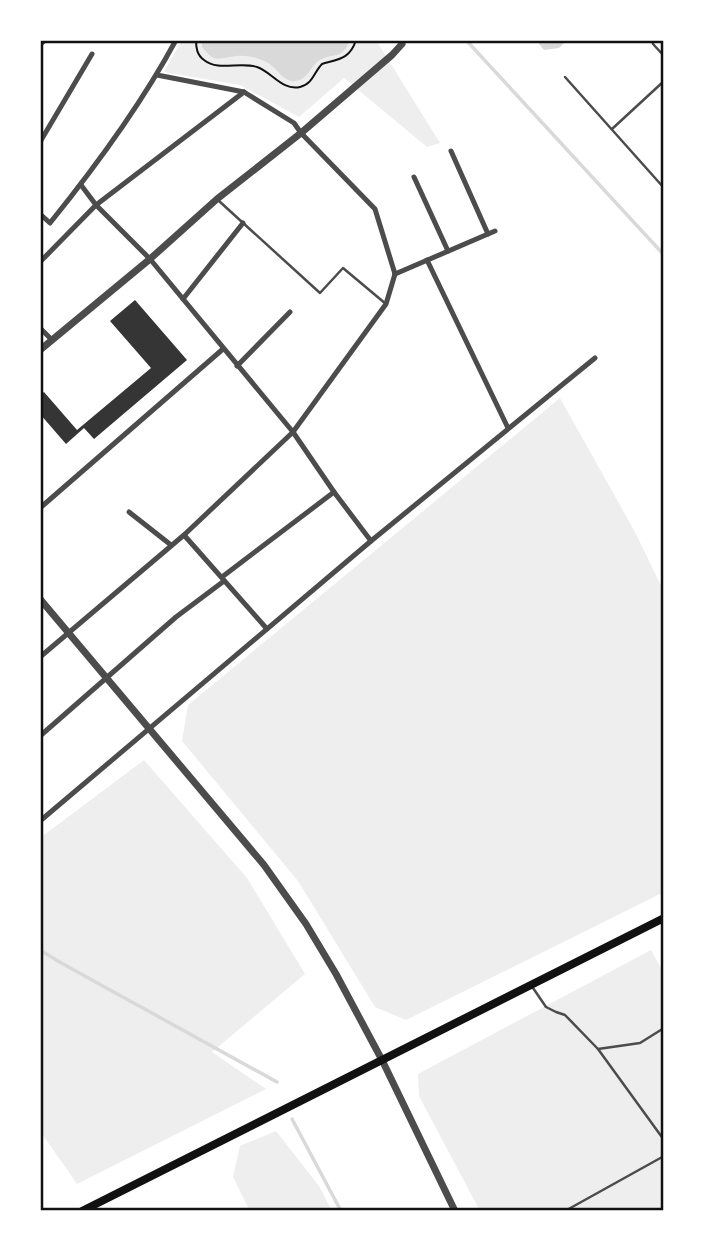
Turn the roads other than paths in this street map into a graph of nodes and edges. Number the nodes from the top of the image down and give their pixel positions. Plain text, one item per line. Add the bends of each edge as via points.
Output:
1 (47, 40) edge
2 (176, 40) edge
3 (652, 40) edge
4 (402, 44) dead end
5 (40, 46) edge
6 (92, 54) dead end
7 (664, 56) edge
8 (157, 75) junction
9 (565, 76) dead end
10 (664, 81) edge
11 (244, 92) junction
12 (612, 129) junction
13 (301, 133) junction
14 (40, 142) edge
15 (451, 151) dead end
16 (414, 177) dead end
17 (81, 185) junction
18 (664, 188) edge
19 (217, 199) junction
20 (96, 205) junction
21 (40, 214) edge
22 (243, 223) junction
23 (448, 251) junction
24 (149, 259) junction
25 (427, 260) junction
26 (40, 261) edge
27 (395, 274) junction
28 (183, 299) junction
29 (386, 304) junction
30 (290, 312) dead end
31 (40, 328) edge
32 (52, 340) junction
33 (223, 349) junction
34 (40, 350) edge
35 (595, 358) dead end
36 (237, 366) junction
37 (508, 428) junction
38 (293, 432) junction
39 (334, 492) junction
40 (40, 508) edge
41 (129, 512) dead end
42 (184, 535) junction
43 (371, 541) junction
44 (171, 545) junction
45 (223, 579) junction
46 (40, 600) edge
47 (267, 629) junction
48 (68, 633) junction
49 (40, 657) edge
50 (106, 678) junction
51 (149, 729) junction
52 (40, 736) edge
53 (40, 821) edge
54 (664, 919) edge
55 (531, 985) junction
56 (664, 1028) edge
57 (598, 1049) junction
58 (383, 1060) junction
59 (664, 1140) edge
60 (664, 1156) edge
61 (82, 1211) edge
62 (455, 1211) edge
63 (565, 1211) edge

1 - 5 lane
2 - 8 street
3 - 7 lane
4 - 13 street
6 - 14 street
8 - 11 street
8 - 17 street
9 - 12 lane
10 - 12 lane
11 - 13 street via 294,123
11 - 20 street
12 - 18 lane
13 - 19 street
13 - 27 street via 375,209
15 - 23 street via 491,233
16 - 23 street
17 - 20 street
17 - 21 street via 50,223
19 - 22 lane
19 - 24 street
20 - 24 street
20 - 26 street
22 - 28 street
22 - 29 lane via 320,293 342,268
23 - 25 street
24 - 28 street
24 - 32 street
25 - 27 street
25 - 37 street
27 - 29 street
28 - 33 street
29 - 38 street
30 - 36 street
31 - 32 street
32 - 34 street
33 - 36 street
33 - 40 street
35 - 37 street
36 - 38 street
37 - 43 street
38 - 39 street
38 - 42 street
39 - 43 street
39 - 45 street
41 - 44 street
42 - 44 street
42 - 45 street
43 - 47 street
44 - 48 street
45 - 47 street
45 - 50 street
46 - 48 street
47 - 51 street
48 - 49 street
48 - 50 street
50 - 51 street
50 - 52 street
51 - 53 street
51 - 58 street via 264,865 306,924
54 - 55 main road
55 - 57 lane via 546,1007 565,1015
55 - 58 main road
56 - 57 lane via 640,1043
57 - 59 lane
58 - 61 main road
58 - 62 street
60 - 63 lane

